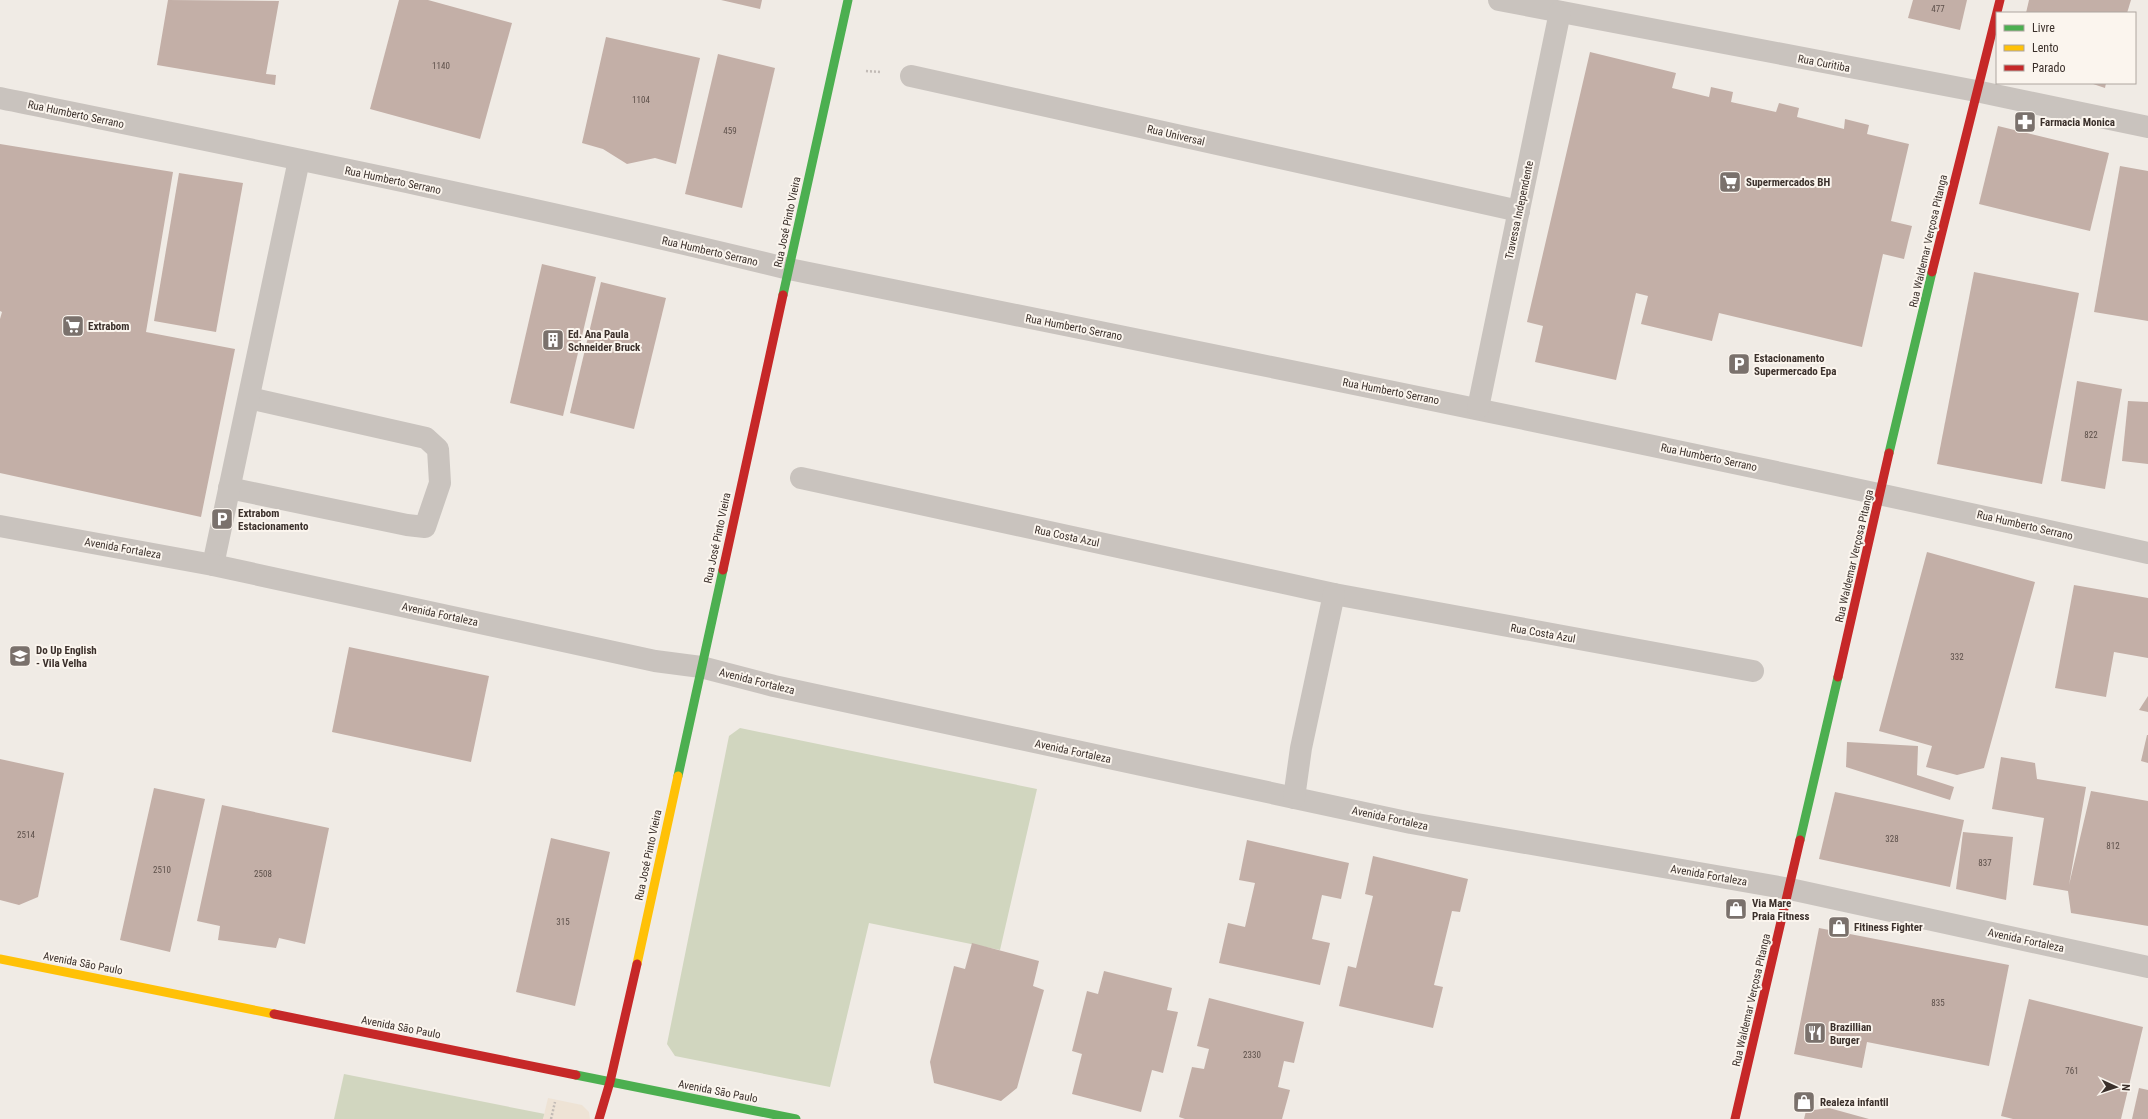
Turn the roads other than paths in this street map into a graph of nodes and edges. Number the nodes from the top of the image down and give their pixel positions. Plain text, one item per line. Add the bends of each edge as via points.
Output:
1 (848, 0) edge
2 (1499, 0) edge
3 (2000, 0) edge
4 (1560, 12) junction
5 (1997, 12) edge
6 (1996, 15) edge
7 (911, 76) road end
8 (1976, 91) junction
9 (0, 98) edge
10 (2148, 127) edge
11 (299, 160) junction
12 (1519, 211) junction
13 (789, 269) junction
14 (249, 398) junction
15 (1478, 408) junction
16 (801, 478) dead end
17 (229, 488) junction
18 (1881, 494) junction
19 (0, 526) edge
20 (2148, 553) edge
21 (213, 565) junction
22 (1334, 594) junction
23 (702, 667) junction
24 (1753, 671) dead end
25 (1294, 798) junction
26 (1790, 888) junction
27 (0, 959) edge
28 (2148, 967) edge
29 (610, 1082) junction
30 (599, 1119) edge
31 (796, 1119) edge
32 (1735, 1119) edge

1 - 13 street, Rua José Pinto Vieira
2 - 4 street, Rua Curitiba
3 - 5 street, Rua Waldemar Verçosa Pitanga
4 - 8 street, Rua Curitiba
4 - 12 street, Travessa Independente
6 - 8 street, Rua Waldemar Verçosa Pitanga
7 - 12 street, Rua Universal
8 - 10 street, Rua Curitiba
8 - 18 street, Rua Waldemar Verçosa Pitanga
9 - 11 street, Rua Humberto Serrano
11 - 13 street, Rua Humberto Serrano
11 - 14 street
12 - 15 street, Travessa Independente
13 - 15 street, Rua Humberto Serrano
13 - 23 street, Rua José Pinto Vieira
14 - 17 street
14 - 17 street via 426,438 438,449 440,483 425,527
15 - 18 street, Rua Humberto Serrano
16 - 22 street, Rua Costa Azul
17 - 21 street
18 - 20 street, Rua Humberto Serrano
18 - 26 street, Rua Waldemar Verçosa Pitanga
19 - 21 street, Avenida Fortaleza
21 - 23 street, Avenida Fortaleza via 655,661
22 - 24 street, Rua Costa Azul
22 - 25 street via 1301,748
23 - 25 street, Avenida Fortaleza via 774,686
23 - 29 street, Rua José Pinto Vieira
25 - 26 street, Avenida Fortaleza via 1411,823
26 - 28 street, Avenida Fortaleza
26 - 32 street, Rua Waldemar Verçosa Pitanga
27 - 29 street, Avenida São Paulo
29 - 30 street, Rua José Pinto Vieira
29 - 31 street, Avenida São Paulo

